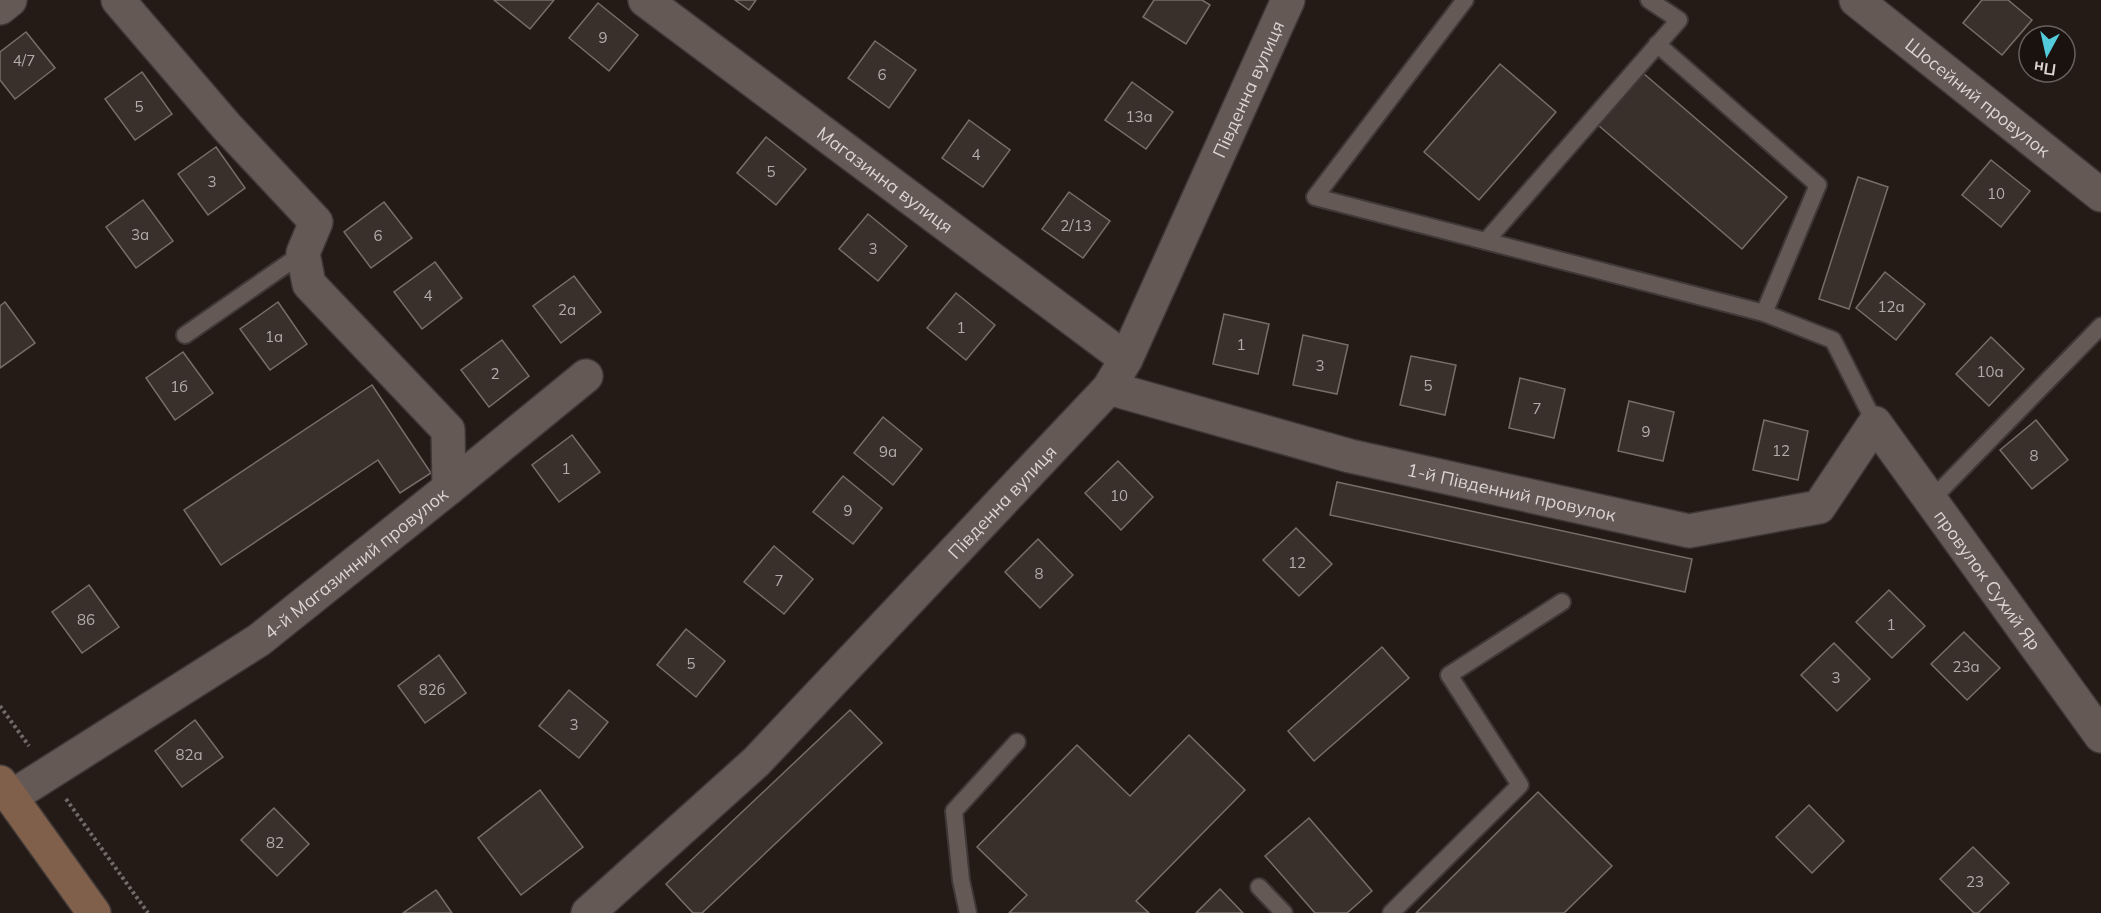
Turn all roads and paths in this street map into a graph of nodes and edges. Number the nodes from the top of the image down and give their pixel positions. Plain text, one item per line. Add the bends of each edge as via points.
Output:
1 (10, 0) edge
2 (118, 0) edge
3 (645, 0) edge
4 (1465, 0) edge
5 (1649, 0) edge
6 (1856, 0) edge
7 (1283, 2) edge
8 (0, 8) edge
9 (1658, 44) junction
10 (2101, 195) edge
11 (1486, 241) junction
12 (303, 253) junction
13 (1764, 313) junction
14 (2101, 326) edge
15 (184, 335) dead end
16 (1126, 359) junction
17 (586, 375) dead end
18 (1108, 387) junction
19 (1875, 423) junction
20 (449, 488) junction
21 (1931, 500) junction
22 (1562, 602) dead end
23 (0, 706) edge
24 (2101, 736) edge
25 (1017, 742) dead end
26 (48, 774) junction
27 (3, 801) edge
28 (1259, 886) dead end
29 (69, 913) edge
30 (94, 913) edge
31 (148, 913) edge
32 (588, 913) edge
33 (968, 913) edge
34 (1284, 913) edge
35 (1391, 913) edge

1 - 8 street
2 - 12 street via 227,128 316,222
3 - 16 street, Магазинна вулиця
4 - 11 lane via 1315,197
5 - 9 lane via 1679,20
6 - 10 street, Шосейний провулок
7 - 16 street, Південна вулиця
9 - 11 lane
9 - 13 lane via 1818,186
11 - 13 lane
12 - 15 lane
12 - 20 street, 4-й Магазинний провулок via 309,284 448,430
13 - 19 lane via 1833,340
14 - 21 lane
16 - 18 street, Південна вулиця
17 - 20 street
18 - 19 street, 1-й Південний провулок via 1350,456 1689,531 1819,507
18 - 32 street, Південна вулиця via 756,762
19 - 21 street, провулок Сухий Яр
20 - 26 street, 4-й Магазинний провулок via 258,640
21 - 24 street, провулок Сухий Яр
22 - 35 lane via 1449,675 1520,785
23 - 26 path
25 - 33 lane via 954,811
26 - 27 street, 4-й Магазинний провулок
26 - 31 path
27 - 29 main road
27 - 30 main road
28 - 34 lane

